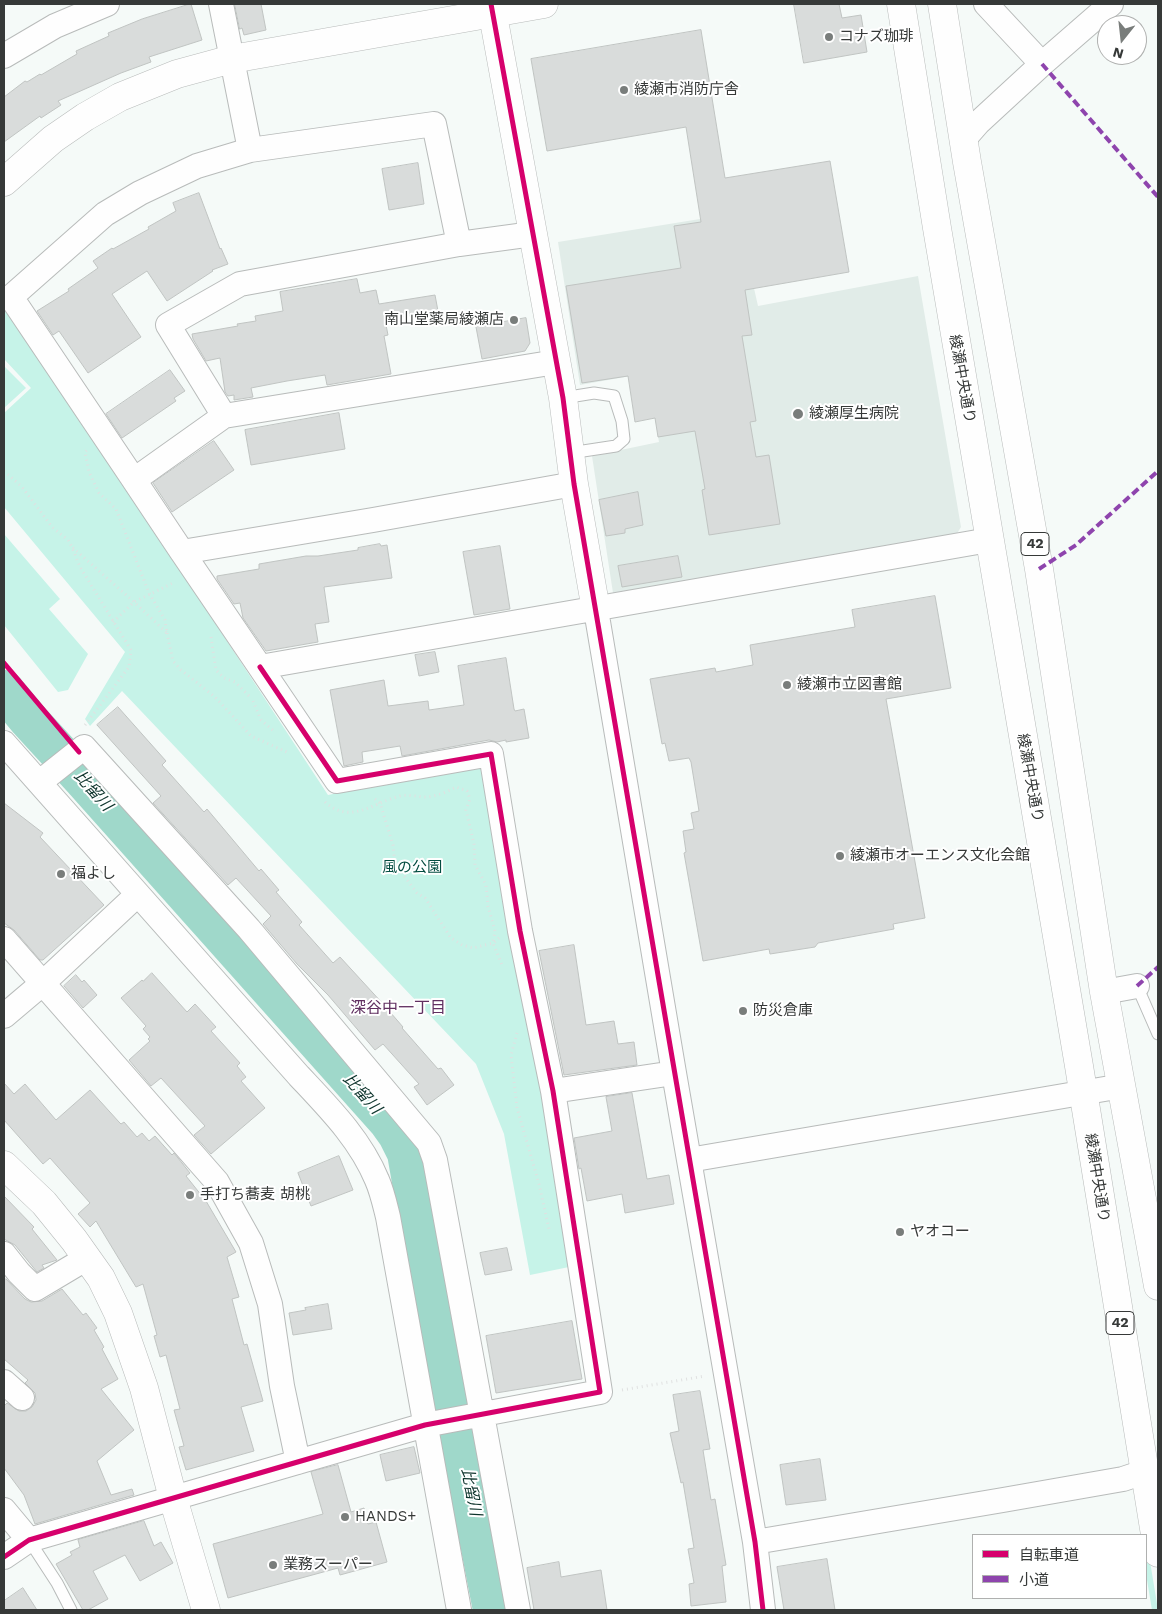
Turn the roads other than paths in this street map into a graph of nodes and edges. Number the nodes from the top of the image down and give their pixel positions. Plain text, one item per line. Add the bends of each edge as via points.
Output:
1 (107, 4) edge
2 (221, 4) edge
3 (544, 4) edge
4 (901, 4) edge
5 (942, 4) edge
6 (986, 4) edge
7 (1111, 4) edge
8 (492, 8) edge
9 (4, 56) edge
10 (232, 59) junction
11 (1042, 64) junction
12 (964, 139) junction
13 (250, 150) junction
14 (4, 182) edge
15 (533, 234) junction
16 (459, 244) junction
17 (556, 362) junction
18 (563, 398) junction
19 (224, 416) junction
20 (570, 454) junction
21 (134, 480) junction
22 (574, 484) junction
23 (989, 540) junction
24 (182, 552) junction
25 (596, 610) junction
26 (260, 667) junction
27 (4, 743) edge
28 (64, 764) junction
29 (137, 895) junction
30 (4, 939) edge
31 (43, 983) junction
32 (1137, 986) joint
33 (1104, 992) junction
34 (4, 1016) edge
35 (1158, 1034) edge
36 (674, 1072) junction
37 (1122, 1086) junction
38 (553, 1091) junction
39 (1084, 1092) junction
40 (689, 1160) junction
41 (4, 1165) edge
42 (4, 1254) edge
43 (88, 1258) junction
44 (1158, 1286) edge
45 (4, 1382) edge
46 (22, 1398) dead end
47 (475, 1416) junction
48 (435, 1424) junction
49 (298, 1462) junction
50 (1144, 1472) junction
51 (173, 1498) junction
52 (4, 1510) edge
53 (29, 1540) junction
54 (755, 1542) junction
55 (1158, 1553) edge
56 (4, 1557) edge
57 (71, 1610) edge
58 (206, 1610) edge
59 (459, 1610) edge
60 (518, 1610) edge
61 (763, 1610) edge

1 - 9 street via 55,26
2 - 10 street
3 - 8 main road
4 - 23 main road, 綾瀬中央通り / 42
5 - 12 main road, 42
6 - 11 street
7 - 11 street
8 - 10 main road via 358,38
8 - 15 main road
10 - 13 street
10 - 14 main road via 177,74 120,96 53,139
11 - 12 street
12 - 33 main road, 42 via 1040,569
13 - 16 street via 434,124
13 - 21 street via 197,166 105,214 11,297
15 - 16 street
15 - 17 main road
16 - 19 street via 240,284 168,325
17 - 18 main road
17 - 19 street
18 - 20 main road
18 - 20 lane via 594,393 614,396 622,421 624,439 616,446
19 - 21 street
20 - 22 main road
21 - 24 street
22 - 24 street
22 - 25 main road
23 - 25 street
23 - 39 main road, 綾瀬中央通り / 42
24 - 26 street
25 - 26 street
25 - 36 street
26 - 38 street via 337,781 491,754 520,931
27 - 28 street
28 - 29 street
28 - 47 street via 249,929 429,1143 435,1160
29 - 31 street
29 - 48 street via 345,1125 367,1158 388,1217
30 - 31 street
31 - 34 street
31 - 49 street via 217,1182 251,1243 270,1304
32 - 33 street
32 - 35 lane
33 - 37 main road, 42
36 - 38 street
36 - 40 street
37 - 39 street
37 - 44 main road, 42
38 - 47 street via 600,1392
39 - 40 street
39 - 50 main road, 綾瀬中央通り / 42
40 - 54 street
41 - 43 main road via 44,1203
42 - 43 street via 35,1289
43 - 51 main road via 121,1323 144,1388
45 - 46 street
47 - 48 street
47 - 60 street
48 - 49 street
48 - 59 street
49 - 51 street
50 - 54 street via 1123,1479
50 - 55 main road, 綾瀬中央通り / 42
51 - 53 street
51 - 58 main road
52 - 53 street
53 - 56 street
53 - 57 lane
54 - 61 street

